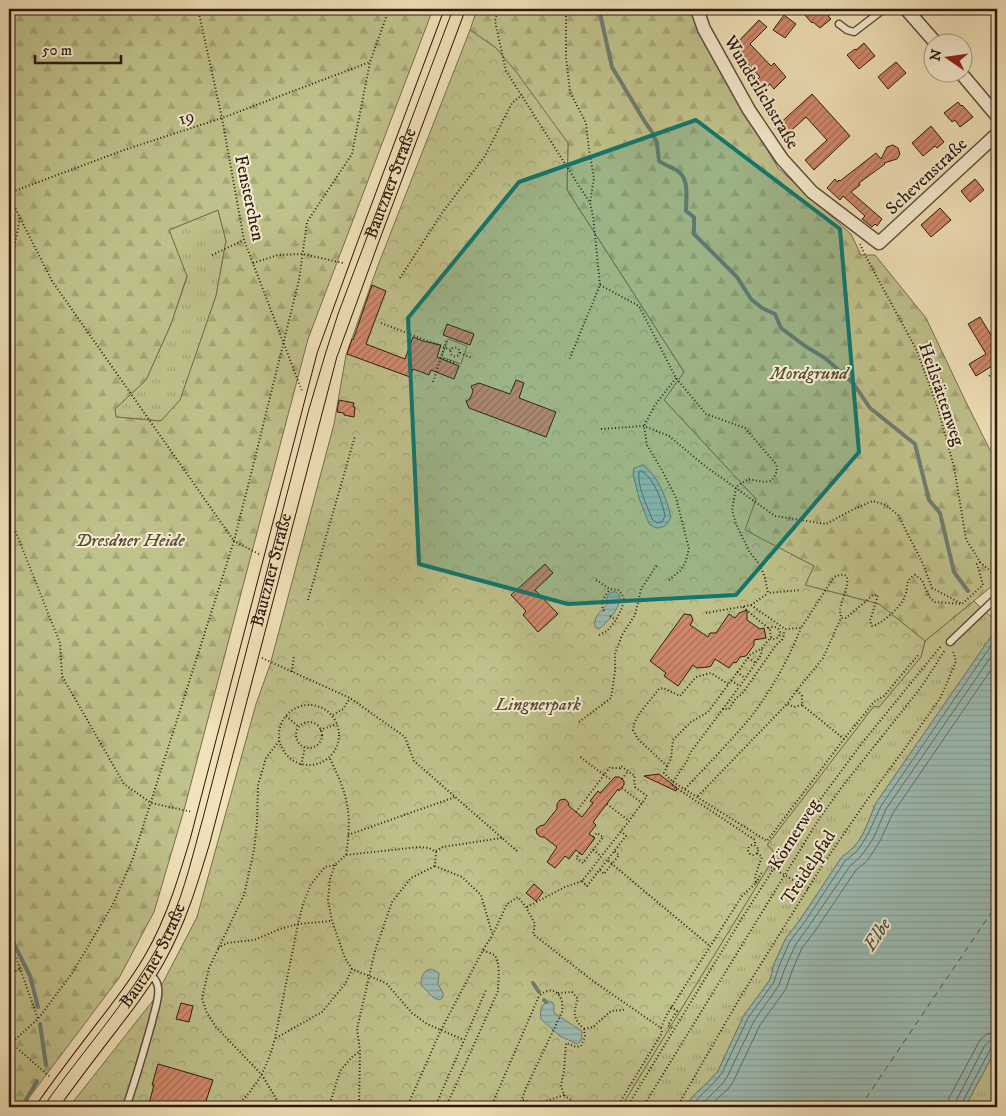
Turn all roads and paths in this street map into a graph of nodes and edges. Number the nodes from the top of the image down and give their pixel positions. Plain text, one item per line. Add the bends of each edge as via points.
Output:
1 (198, 9) edge
2 (389, 9) edge
3 (455, 9) edge
4 (498, 9) edge
5 (566, 9) edge
6 (697, 9) edge
7 (884, 9) edge
8 (906, 9) edge
9 (839, 24) dead end
10 (926, 32) edge
11 (370, 62) junction
12 (968, 82) edge
13 (522, 95) junction
14 (997, 116) edge
15 (222, 118) junction
16 (997, 134) edge
17 (9, 194) edge
18 (590, 203) junction
19 (20, 218) junction
20 (850, 221) junction
21 (244, 240) junction
22 (879, 243) joint
23 (302, 254) junction
24 (212, 255) dead end
25 (253, 263) junction
26 (359, 267) junction
27 (9, 274) edge
28 (400, 278) dead end
29 (600, 285) junction
30 (381, 323) dead end
31 (447, 338) dead end
32 (283, 344) junction
33 (444, 347) junction
34 (450, 350) junction
35 (459, 353) junction
36 (440, 358) junction
37 (472, 358) dead end
38 (569, 360) dead end
39 (456, 363) dead end
40 (997, 371) edge
41 (989, 376) dead end
42 (676, 378) junction
43 (433, 382) dead end
44 (303, 393) dead end
45 (9, 413) edge
46 (9, 420) edge
47 (644, 426) junction
48 (601, 429) dead end
49 (355, 436) dead end
50 (736, 488) junction
51 (9, 515) edge
52 (234, 541) junction
53 (272, 562) junction
54 (980, 562) junction
55 (656, 565) dead end
56 (997, 578) edge
57 (596, 580) dead end
58 (669, 580) dead end
59 (610, 589) junction
60 (800, 590) dead end
61 (768, 593) junction
62 (997, 598) edge
63 (308, 600) dead end
64 (962, 604) junction
65 (751, 605) junction
66 (742, 607) junction
67 (603, 610) dead end
68 (706, 613) dead end
69 (611, 617) dead end
70 (841, 618) junction
71 (616, 620) junction
72 (768, 628) junction
73 (801, 628) junction
74 (785, 629) junction
75 (599, 635) dead end
76 (770, 639) junction
77 (950, 642) junction
78 (762, 648) junction
79 (249, 652) junction
80 (919, 654) dead end
81 (294, 655) dead end
82 (748, 658) junction
83 (756, 663) junction
84 (292, 672) junction
85 (738, 672) junction
86 (745, 678) junction
87 (731, 681) junction
88 (728, 684) junction
89 (740, 686) junction
90 (797, 690) junction
91 (350, 698) junction
92 (788, 704) junction
93 (802, 704) junction
94 (723, 709) junction
95 (286, 716) junction
96 (332, 716) junction
97 (579, 722) dead end
98 (337, 724) junction
99 (299, 727) junction
100 (320, 730) junction
101 (844, 739) junction
102 (279, 741) junction
103 (305, 748) junction
104 (578, 756) dead end
105 (329, 758) junction
106 (301, 765) junction
107 (667, 766) junction
108 (628, 771) junction
109 (604, 774) junction
110 (622, 779) dead end
111 (612, 780) dead end
112 (673, 783) junction
113 (622, 788) dead end
114 (685, 789) junction
115 (455, 797) junction
116 (698, 797) junction
117 (151, 803) junction
118 (642, 803) junction
119 (607, 804) dead end
120 (576, 812) dead end
121 (206, 816) junction
122 (629, 821) junction
123 (621, 831) junction
124 (348, 835) junction
125 (593, 837) dead end
126 (502, 838) junction
127 (755, 845) junction
128 (593, 850) junction
129 (517, 851) dead end
130 (614, 851) junction
131 (436, 852) junction
132 (756, 852) junction
133 (580, 853) dead end
134 (346, 855) junction
135 (601, 856) junction
136 (610, 856) junction
137 (615, 860) junction
138 (607, 861) junction
139 (612, 864) junction
140 (334, 865) junction
141 (604, 865) junction
142 (435, 866) junction
143 (773, 867) junction
144 (608, 868) junction
145 (600, 870) junction
146 (762, 872) dead end
147 (785, 875) junction
148 (582, 881) junction
149 (756, 883) junction
150 (808, 889) junction
151 (526, 908) junction
152 (332, 921) junction
153 (298, 924) junction
154 (493, 934) junction
155 (9, 938) edge
156 (710, 946) junction
157 (218, 948) junction
158 (483, 950) junction
159 (20, 969) junction
160 (352, 970) junction
161 (146, 972) junction
162 (9, 974) edge
163 (369, 976) junction
164 (486, 990) dead end
165 (558, 993) junction
166 (671, 1007) junction
167 (624, 1010) dead end
168 (38, 1019) junction
169 (662, 1028) junction
170 (584, 1029) junction
171 (674, 1029) junction
172 (441, 1030) junction
173 (275, 1038) junction
174 (464, 1040) junction
175 (9, 1043) edge
176 (360, 1051) junction
177 (262, 1074) junction
178 (61, 1086) junction
179 (564, 1095) junction
180 (522, 1100) junction
181 (46, 1107) edge
182 (126, 1107) edge
183 (235, 1107) edge
184 (280, 1107) edge
185 (329, 1107) edge
186 (360, 1107) edge
187 (407, 1107) edge
188 (435, 1107) edge
189 (446, 1107) edge
190 (491, 1107) edge
191 (519, 1107) edge
192 (574, 1107) edge
193 (617, 1107) edge
194 (627, 1107) edge
195 (642, 1107) edge
196 (677, 1107) edge

1 - 15 path, Fensterchen
2 - 11 path
3 - 26 main road, Bautzner Straße
4 - 13 path via 495,21 506,70
5 - 18 path via 570,92 586,123 594,178
6 - 20 street, Wunderlichstraße via 704,29 749,110 782,159 812,192
7 - 9 lane via 854,32
8 - 10 street
11 - 15 path, 19
11 - 23 path via 352,154 307,222
12 - 14 street
13 - 18 path
13 - 28 path via 512,103 485,156 442,213
15 - 17 path, 19 via 124,150
15 - 21 path, Fensterchen
16 - 22 street, Schevenstraße
17 - 19 path
18 - 29 path
19 - 27 path
19 - 52 path via 52,281
20 - 22 street, Wunderlichstraße
20 - 54 path, Heilstättenweg via 916,349 937,406 954,467 966,539
21 - 24 path
21 - 25 path, Fensterchen
23 - 25 path via 278,254
23 - 26 path
23 - 32 path
25 - 32 path, Fensterchen
26 - 53 main road, Bautzner Straße via 327,355
29 - 38 path
29 - 42 path via 639,306
30 - 33 path
31 - 33 path
32 - 44 path, Fensterchen
32 - 52 path
33 - 34 path
33 - 36 path
34 - 35 path via 457,348
34 - 35 path via 454,356
35 - 37 path
36 - 39 path
36 - 43 path
40 - 41 path
42 - 47 path
42 - 50 path via 706,414 745,428 776,464 778,470 771,481 748,479
45 - 46 path
47 - 48 path
47 - 50 path via 669,436
47 - 58 path via 647,445 676,498 689,549 681,570
49 - 63 path
50 - 61 path via 734,517 748,551 766,578
50 - 64 path via 775,516 826,524 873,502 886,505 898,514 924,564 932,588
51 - 117 path via 60,643 62,676 124,784
52 - 53 path
52 - 117 path
53 - 79 main road, Bautzner Straße
54 - 56 path, Heilstättenweg
54 - 64 path via 977,564 983,585
55 - 97 path via 641,589 635,615 622,635 610,698
57 - 59 path
59 - 67 path via 604,598
59 - 71 path via 618,590 624,600
60 - 61 path
61 - 65 path
62 - 77 lane
64 - 70 path via 935,602 929,597 922,580 915,575 907,581 905,598 877,625 872,626 870,621 878,596 873,595 846,618
65 - 66 path
65 - 74 path
66 - 68 path
66 - 72 path
69 - 71 path
70 - 73 path via 840,610 848,584 844,575 838,575
70 - 90 path via 823,658
71 - 75 path
72 - 76 path
72 - 76 path via 776,626 780,633 775,639
73 - 74 path
73 - 114 path via 766,696
74 - 94 path via 782,640 742,694 729,709
76 - 78 path
77 - 143 path via 941,646 862,743
77 - 147 path, Körnerweg via 922,686 824,812
77 - 150 path, Treidelpfad via 956,661 941,697
78 - 82 path
78 - 83 path
79 - 84 path
79 - 121 main road, Bautzner Straße
80 - 101 path
81 - 84 path
82 - 83 path
82 - 85 path
83 - 86 path
84 - 91 path
85 - 86 path
85 - 87 path
86 - 89 path
87 - 88 path
87 - 89 path
88 - 107 path via 708,712 691,722 673,740
88 - 107 path via 711,673 696,677 680,696 663,688 656,691 639,714 633,730 638,739
89 - 94 path
90 - 92 path
90 - 93 path via 802,696
91 - 96 path via 343,709
91 - 115 path via 405,737 414,761
92 - 93 path via 794,707
92 - 116 path
93 - 101 path
94 - 112 path via 690,753
95 - 96 path via 294,709 315,706
95 - 99 path
95 - 102 path via 281,723
96 - 98 path
98 - 100 path
98 - 105 path via 338,742
99 - 100 path via 312,723
99 - 103 path via 297,741
100 - 103 path via 321,738 317,745
101 - 116 path via 767,841
102 - 106 path via 283,752
102 - 157 path via 266,758 258,785 254,850 244,895
103 - 106 path
104 - 109 path
105 - 106 path via 311,766
105 - 124 path via 342,784 348,811
107 - 112 path via 664,773
108 - 109 path via 621,766 610,767
108 - 110 path
108 - 118 path via 635,776 635,787 647,796
109 - 111 path
109 - 120 path
112 - 114 path
112 - 127 path via 755,840
113 - 118 path
114 - 116 path
115 - 124 path
115 - 126 path
117 - 121 path
117 - 168 path via 133,858 113,904 73,972
118 - 122 path
119 - 122 path
121 - 161 main road, Bautzner Straße via 190,876 172,925
122 - 123 path
123 - 130 path via 626,836
123 - 135 path
124 - 134 path
125 - 128 path via 597,832 603,837
126 - 129 path
126 - 131 path via 442,848
127 - 132 path via 758,848
127 - 132 path via 748,851 752,855
128 - 133 path via 583,863 576,858
128 - 135 path
130 - 136 path
130 - 137 path via 619,855
131 - 134 path via 419,847
131 - 142 path
132 - 149 path via 762,857 755,876
134 - 140 path
135 - 148 path
136 - 137 path
136 - 138 path
137 - 139 path
138 - 139 path
138 - 141 path
139 - 144 path
139 - 156 path
140 - 152 path via 328,900
140 - 153 path via 325,867 311,884
141 - 144 path
141 - 145 path
142 - 154 path via 462,877 481,895
142 - 163 path via 411,878 392,902
143 - 147 path
143 - 171 path
144 - 145 path via 604,874
145 - 148 path via 587,886
146 - 149 path
147 - 150 path
147 - 195 path, Körnerweg
148 - 151 path
149 - 156 path via 742,896
150 - 196 path, Treidelpfad
151 - 154 path via 518,896 507,904
151 - 169 path via 535,924 533,934 592,981
152 - 153 path
152 - 160 path
153 - 157 path via 254,940 227,943
153 - 173 path
154 - 158 path
155 - 159 path
156 - 166 path
157 - 177 path via 202,998 206,1011 216,1027
158 - 172 path
158 - 189 path via 497,960 498,991
159 - 162 path
159 - 168 path
160 - 163 path
160 - 173 path via 322,1012
161 - 178 main road, Bautzner Straße
161 - 182 lane via 154,977 159,990
163 - 172 path via 386,983 412,1013
163 - 176 path via 357,1029
164 - 174 path
165 - 170 path via 572,992 578,999 574,1010 577,1023
165 - 180 path via 562,1012
165 - 190 path via 549,991 539,996
166 - 169 path
166 - 171 path via 677,1011 668,1025
167 - 170 path via 611,1011 593,1027
168 - 175 path
169 - 193 path
170 - 179 path via 581,1046 566,1043 561,1085
171 - 194 path
172 - 174 path
172 - 187 path
173 - 177 path
174 - 188 path
175 - 178 path
176 - 185 path via 340,1071
176 - 186 path
177 - 183 path via 245,1099
177 - 184 path
178 - 181 main road, Bautzner Straße
179 - 180 path via 537,1104
179 - 192 path via 575,1103
180 - 191 path

